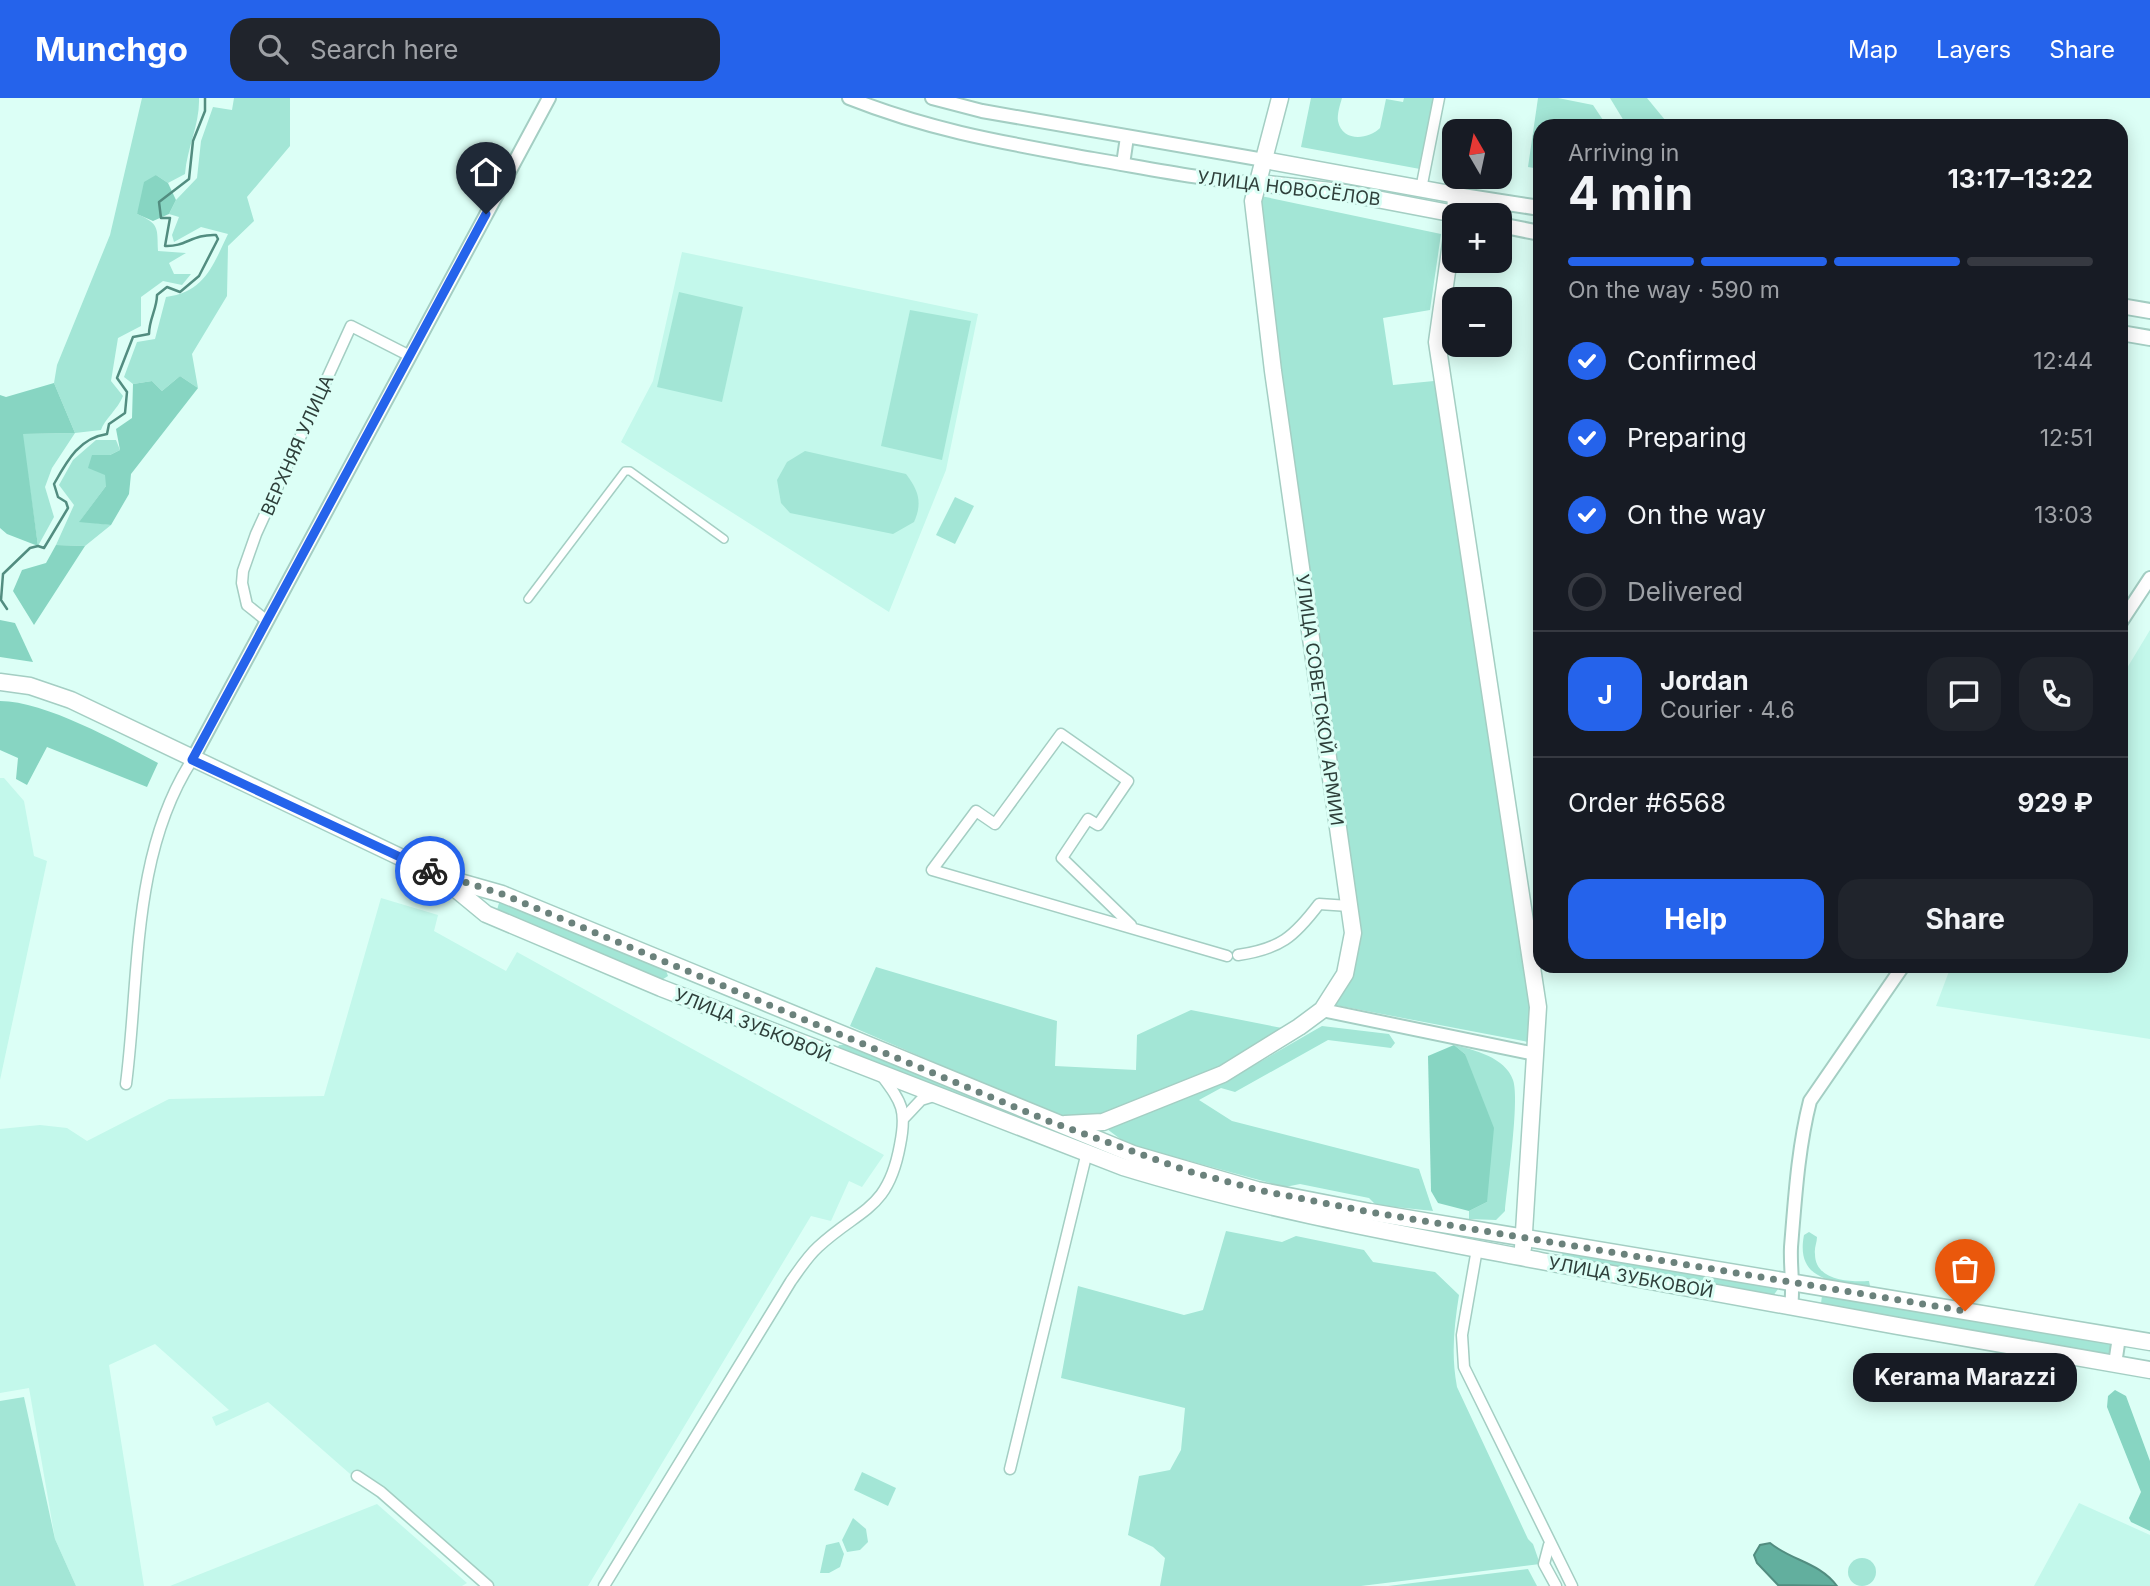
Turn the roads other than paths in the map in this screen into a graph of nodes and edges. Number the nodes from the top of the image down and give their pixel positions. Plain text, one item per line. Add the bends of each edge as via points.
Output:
1 (549, 98) edge
2 (849, 98) edge
3 (932, 98) edge
4 (1280, 98) edge
5 (1439, 98) edge
6 (1127, 137) junction
7 (1264, 160) junction
8 (1123, 164) junction
9 (1257, 183) junction
10 (1421, 189) junction
11 (1456, 195) junction
12 (1456, 203) edge
13 (1533, 207) edge
14 (1442, 214) edge
15 (1512, 227) edge
16 (1533, 232) edge
17 (1447, 273) edge
18 (2128, 307) edge
19 (2150, 311) edge
20 (2128, 334) edge
21 (2150, 338) edge
22 (410, 356) junction
23 (724, 539) dead end
24 (2150, 578) edge
25 (528, 599) dead end
26 (2128, 611) edge
27 (267, 621) junction
28 (0, 682) edge
29 (192, 760) junction
30 (442, 877) junction
31 (502, 894) junction
32 (1349, 906) junction
33 (486, 914) junction
34 (1130, 925) junction
35 (669, 964) junction
36 (696, 973) junction
37 (1898, 973) edge
38 (726, 985) junction
39 (661, 988) junction
40 (685, 999) junction
41 (1322, 1010) junction
42 (714, 1011) junction
43 (843, 1036) junction
44 (1535, 1054) junction
45 (831, 1056) junction
46 (881, 1076) junction
47 (125, 1084) dead end
48 (934, 1096) junction
49 (905, 1117) junction
50 (1103, 1122) junction
51 (1059, 1125) junction
52 (1083, 1145) junction
53 (1523, 1239) junction
54 (1478, 1249) junction
55 (1523, 1257) junction
56 (1794, 1283) junction
57 (1791, 1307) junction
58 (2119, 1337) junction
59 (2150, 1342) edge
60 (2115, 1364) junction
61 (2150, 1370) edge
62 (1010, 1469) dead end
63 (357, 1476) dead end
64 (1549, 1545) junction
65 (488, 1586) edge
66 (604, 1586) edge
67 (1556, 1586) edge
68 (1572, 1586) edge

1 - 22 street
2 - 8 street, УЛИЦА НОВОСЁЛОВ via 937,130
3 - 6 street, УЛИЦА НОВОСЁЛОВ
4 - 7 main road, УЛИЦА СОВЕТСКОЙ АРМИИ
5 - 10 street
6 - 7 street, УЛИЦА НОВОСЁЛОВ
6 - 8 street
7 - 9 main road, УЛИЦА СОВЕТСКОЙ АРМИИ
7 - 10 main road, УЛИЦА НОВОСЁЛОВ
8 - 9 street, УЛИЦА НОВОСЁЛОВ
9 - 14 main road, УЛИЦА НОВОСЁЛОВ via 1327,190
9 - 32 main road, УЛИЦА СОВЕТСКОЙ АРМИИ via 1253,201 1271,351
10 - 11 main road, УЛИЦА НОВОСЁЛОВ
11 - 12 main road
11 - 13 main road, УЛИЦА НОВОСЁЛОВ
15 - 16 main road
17 - 44 main road via 1437,342 1538,1007
18 - 19 main road
20 - 21 main road
22 - 27 street
22 - 27 street, ВЕРХНЯЯ УЛИЦА via 351,326 243,571 247,605
23 - 25 street via 625,471
24 - 26 street
27 - 29 street
28 - 29 main road, УЛИЦА ЗУБКОВОЙ via 71,700
29 - 30 main road, УЛИЦА ЗУБКОВОЙ
29 - 47 street via 175,786 148,869
30 - 31 main road, УЛИЦА ЗУБКОВОЙ
30 - 33 main road, УЛИЦА ЗУБКОВОЙ
31 - 33 main road via 488,896 482,904
31 - 35 main road, УЛИЦА ЗУБКОВОЙ
32 - 34 street via 1319,904 1295,935 1266,951 1233,955
32 - 41 main road, УЛИЦА СОВЕТСКОЙ АРМИИ via 1353,933 1345,974
33 - 39 main road, УЛИЦА ЗУБКОВОЙ
34 - 34 street via 1104,918 932,870 976,811 995,824 1061,734 1128,781 1098,825 1088,818 1062,858
35 - 36 main road, УЛИЦА ЗУБКОВОЙ
35 - 39 main road via 674,973 671,984
36 - 38 main road, УЛИЦА ЗУБКОВОЙ
36 - 40 main road via 683,977 679,988
37 - 56 street via 1810,1101 1791,1251
38 - 42 main road
38 - 43 main road, УЛИЦА ЗУБКОВОЙ
39 - 40 main road, УЛИЦА ЗУБКОВОЙ
40 - 42 main road, УЛИЦА ЗУБКОВОЙ
41 - 44 street
41 - 50 main road, УЛИЦА СОВЕТСКОЙ АРМИИ via 1223,1074
42 - 45 main road, УЛИЦА ЗУБКОВОЙ
43 - 45 main road via 829,1035 825,1043
43 - 51 main road, УЛИЦА ЗУБКОВОЙ
44 - 53 main road
45 - 46 main road, УЛИЦА ЗУБКОВОЙ
46 - 48 main road, УЛИЦА ЗУБКОВОЙ
46 - 49 street via 898,1094
48 - 49 street via 913,1106
48 - 52 main road, УЛИЦА ЗУБКОВОЙ
49 - 66 street via 897,1163 883,1193 855,1222 816,1249 791,1281
50 - 51 main road, УЛИЦА СОВЕТСКОЙ АРМИИ
50 - 52 main road
51 - 52 main road, УЛИЦА ЗУБКОВОЙ
52 - 53 main road, УЛИЦА ЗУБКОВОЙ via 1133,1154 1258,1190
52 - 54 main road, УЛИЦА ЗУБКОВОЙ via 1171,1182 1254,1204
52 - 62 street
53 - 55 main road
53 - 56 main road, УЛИЦА ЗУБКОВОЙ
54 - 55 main road, УЛИЦА ЗУБКОВОЙ
54 - 64 street via 1462,1335 1464,1367
55 - 57 main road, УЛИЦА ЗУБКОВОЙ
56 - 57 street
56 - 58 main road, УЛИЦА ЗУБКОВОЙ
57 - 60 main road, УЛИЦА ЗУБКОВОЙ
58 - 59 main road, УЛИЦА ЗУБКОВОЙ
58 - 60 street
60 - 61 main road, УЛИЦА ЗУБКОВОЙ
63 - 65 street
64 - 67 street via 1544,1564
64 - 68 street

